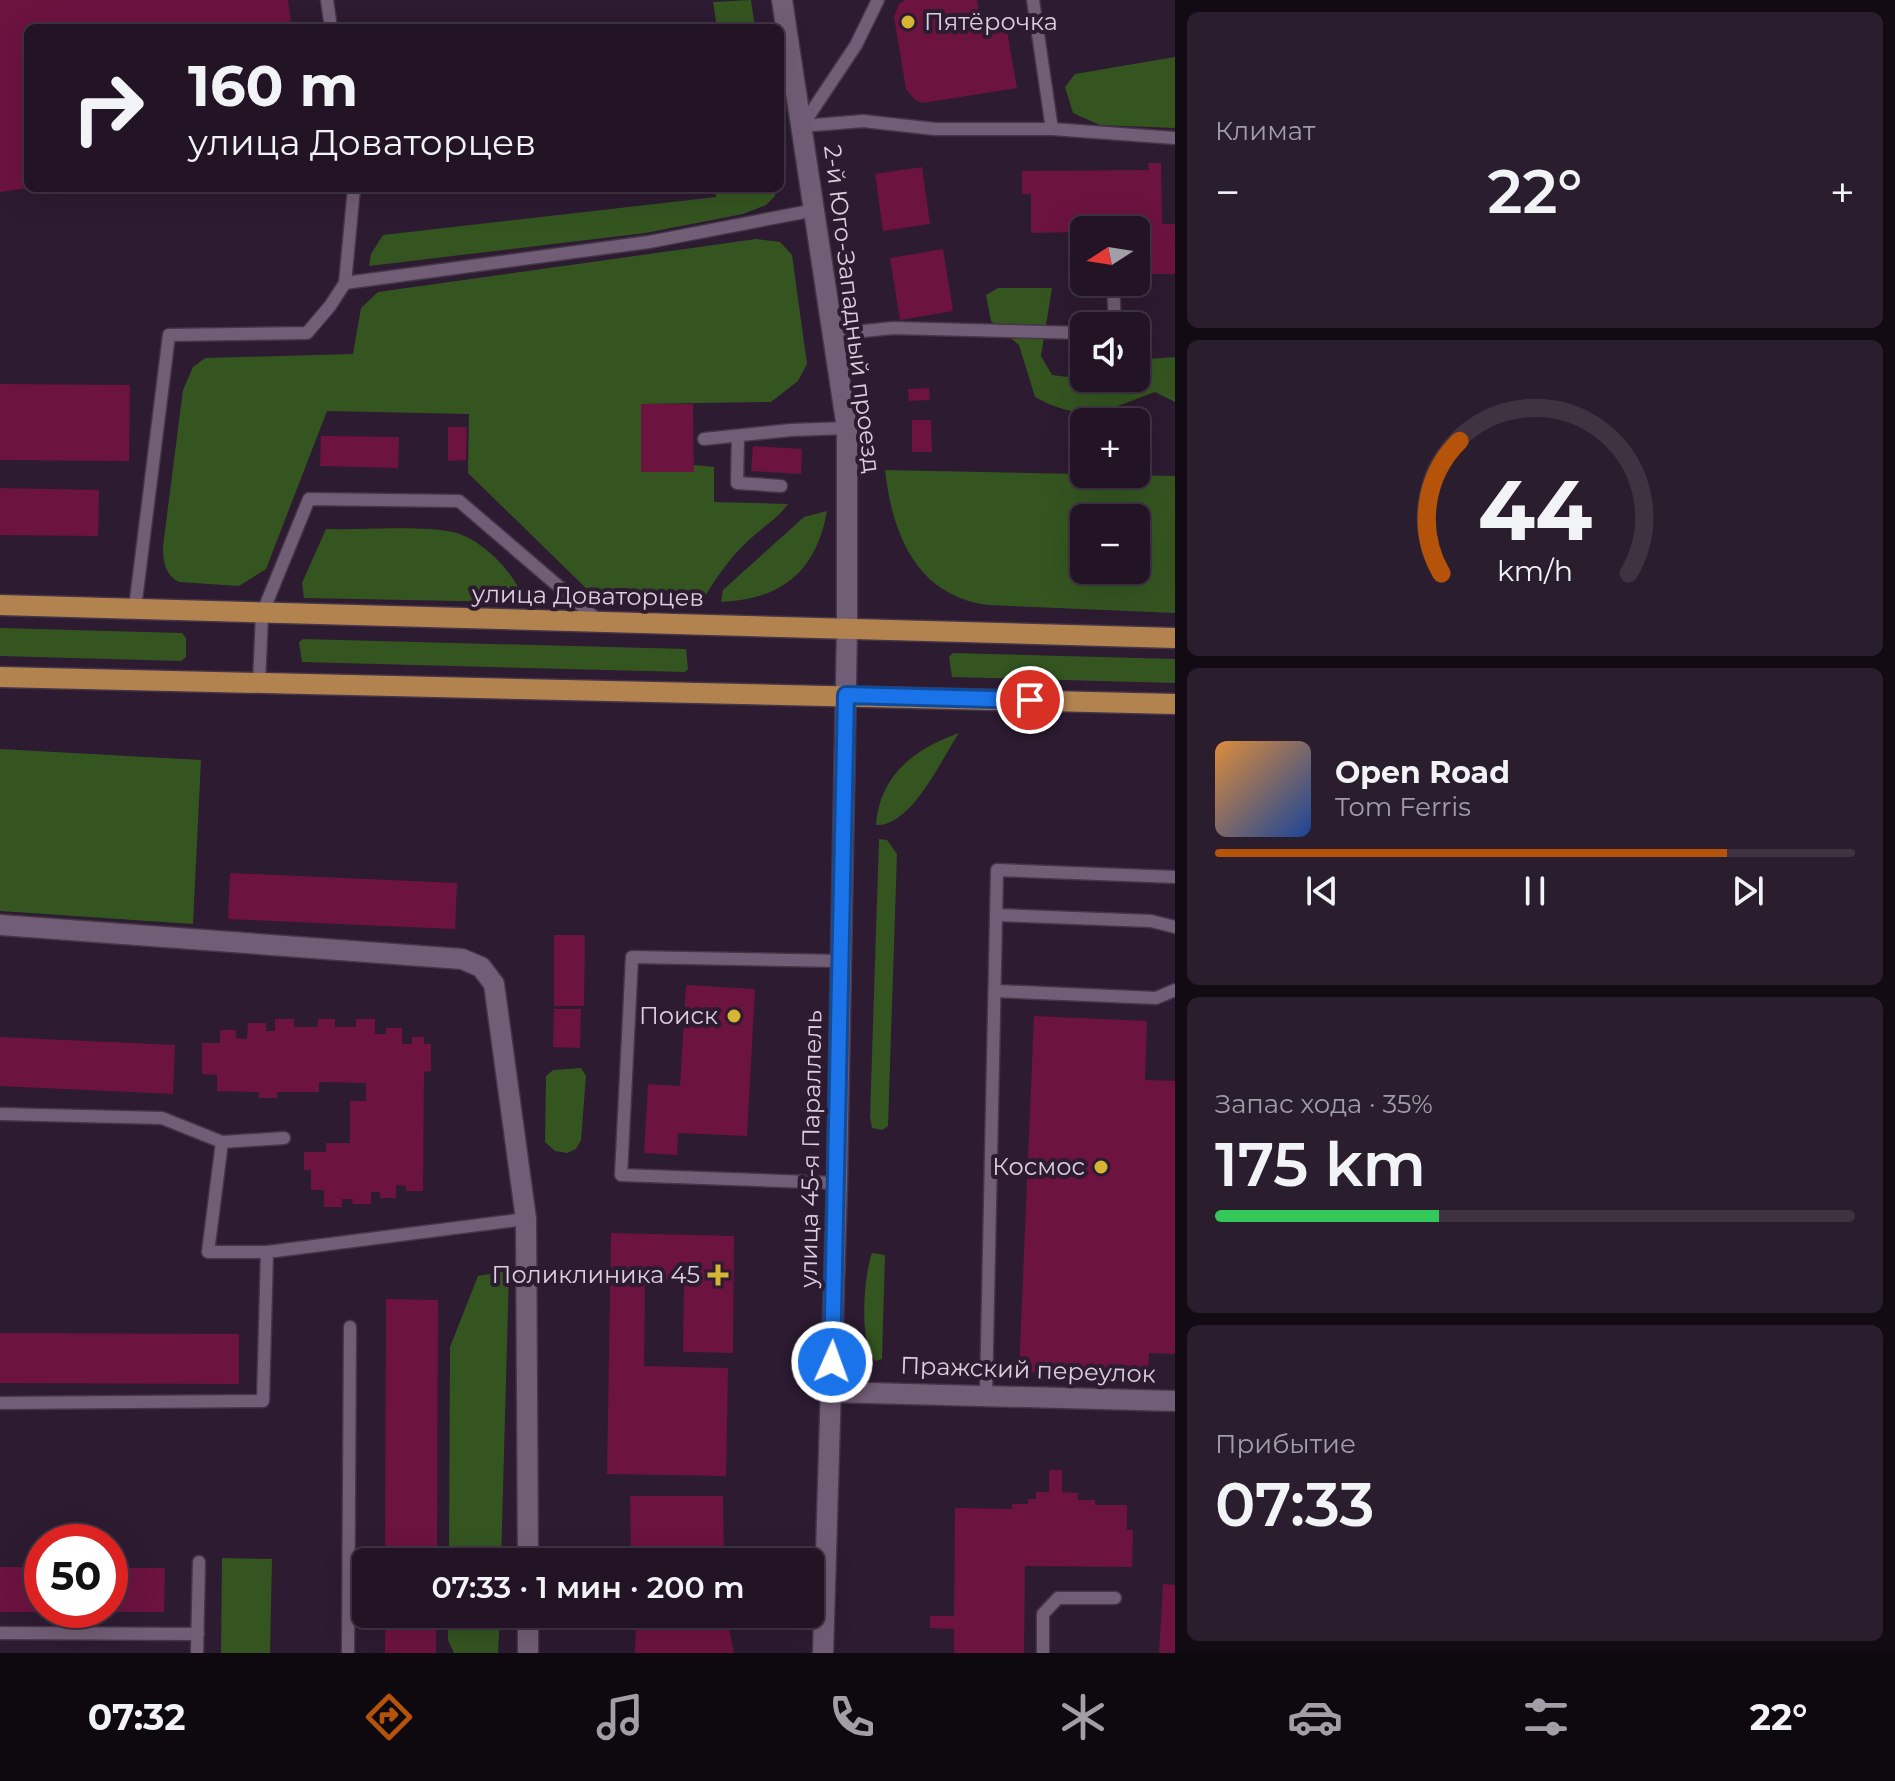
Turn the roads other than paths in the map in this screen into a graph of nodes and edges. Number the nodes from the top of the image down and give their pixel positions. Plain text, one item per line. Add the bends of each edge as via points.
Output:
1 (327, 0) edge
2 (782, 0) edge
3 (878, 0) edge
4 (1033, 0) edge
5 (330, 24) edge
6 (802, 126) junction
7 (1052, 129) junction
8 (1175, 138) edge
9 (354, 192) edge
10 (815, 210) junction
11 (345, 283) junction
12 (1070, 333) edge
13 (834, 334) junction
14 (847, 428) junction
15 (738, 437) junction
16 (704, 439) dead end
17 (781, 486) dead end
18 (0, 605) edge
19 (135, 608) junction
20 (262, 614) junction
21 (601, 623) junction
22 (847, 627) junction
23 (1175, 638) edge
24 (0, 677) edge
25 (259, 683) junction
26 (846, 695) junction
27 (1175, 704) edge
28 (1175, 877) edge
29 (997, 915) junction
30 (0, 925) edge
31 (1175, 927) edge
32 (840, 961) junction
33 (1175, 990) edge
34 (996, 991) junction
35 (0, 1114) edge
36 (284, 1138) dead end
37 (222, 1142) junction
38 (837, 1183) junction
39 (526, 1219) junction
40 (267, 1252) junction
41 (350, 1327) dead end
42 (831, 1392) junction
43 (986, 1395) junction
44 (1175, 1401) edge
45 (0, 1403) edge
46 (528, 1548) edge
47 (199, 1562) dead end
48 (1115, 1598) dead end
49 (528, 1628) edge
50 (0, 1633) edge
51 (198, 1634) junction
52 (197, 1653) edge
53 (348, 1653) edge
54 (528, 1653) edge
55 (823, 1653) edge
56 (1043, 1653) edge

1 - 5 lane
2 - 6 street, 2-й Юго-Западный проезд
3 - 6 lane via 856,45
4 - 7 lane
6 - 7 lane via 863,121 935,129
6 - 10 street, 2-й Юго-Западный проезд
7 - 8 lane
9 - 11 lane
10 - 11 lane via 649,242
10 - 13 street, 2-й Юго-Западный проезд
11 - 19 lane via 307,333 169,335
12 - 13 lane via 893,328
13 - 14 street, 2-й Юго-Западный проезд
14 - 15 lane
14 - 22 street, 2-й Юго-Западный проезд
15 - 16 lane
15 - 17 lane via 737,483
18 - 19 main road, улица Доваторцев
19 - 20 main road, улица Доваторцев
20 - 21 main road, улица Доваторцев
20 - 21 lane via 309,499 459,501
20 - 25 lane
21 - 22 main road, улица Доваторцев
22 - 23 main road, улица Доваторцев
22 - 26 street, 2-й Юго-Западный проезд
24 - 25 main road
25 - 26 main road
26 - 27 main road
26 - 32 street, улица 45-я Параллель
28 - 29 lane via 997,870
29 - 31 lane via 1151,921
29 - 34 lane
30 - 39 street via 462,959 481,967 494,984
32 - 38 street, улица 45-я Параллель
32 - 38 lane via 632,957 621,1175
33 - 34 lane via 1156,998
34 - 43 lane
35 - 37 lane via 162,1118
36 - 37 lane
37 - 40 lane via 208,1252
38 - 42 street, улица 45-я Параллель
39 - 40 lane
39 - 46 street
40 - 45 lane via 263,1401
41 - 53 lane
42 - 43 street, Пражский переулок
42 - 55 street, улица 45-я Параллель
43 - 44 street, Пражский переулок
47 - 51 lane
48 - 56 lane via 1058,1598 1043,1614
49 - 54 street
50 - 51 lane
51 - 52 lane

